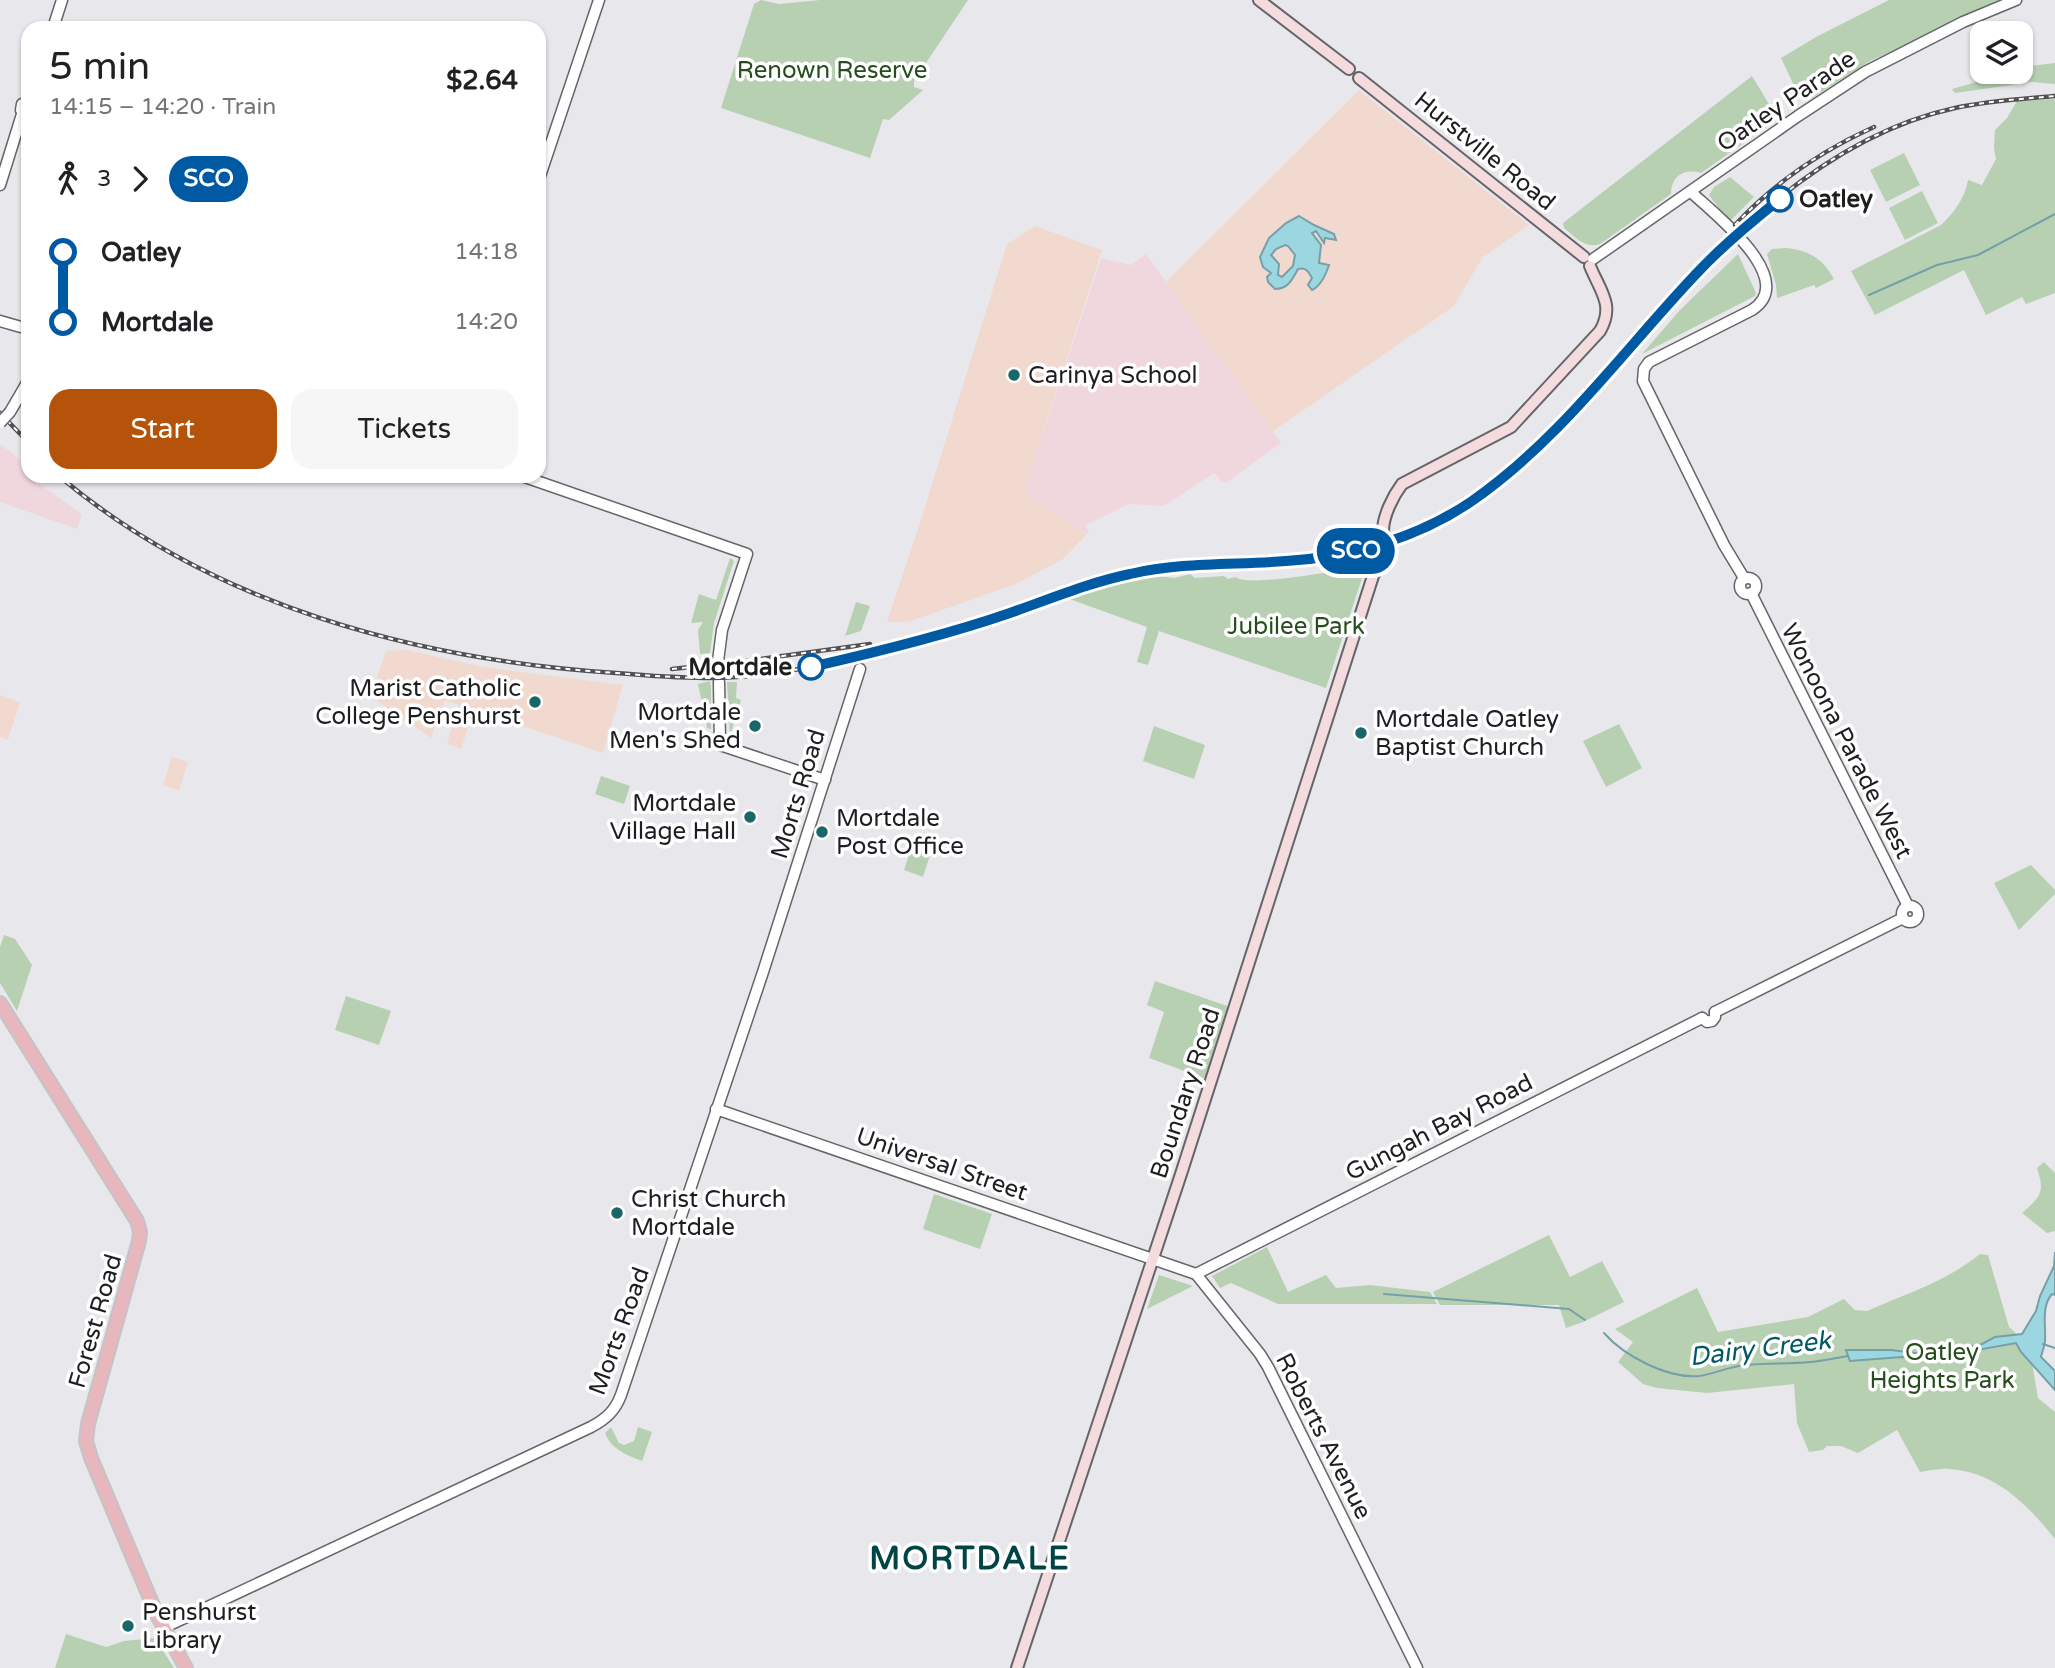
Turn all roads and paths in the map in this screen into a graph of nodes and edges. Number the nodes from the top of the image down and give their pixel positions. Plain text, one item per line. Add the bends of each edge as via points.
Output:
1 (62, 0) edge
2 (599, 0) edge
3 (1259, 0) edge
4 (2016, 0) edge
5 (55, 21) edge
6 (21, 124) edge
7 (546, 158) edge
8 (0, 186) edge
9 (1691, 192) junction
10 (1589, 261) junction
11 (0, 321) edge
12 (21, 327) edge
13 (21, 393) edge
14 (0, 422) edge
15 (542, 483) edge
16 (1383, 531) joint
17 (718, 661) tunnel mouth
18 (860, 669) dead end
19 (719, 681) tunnel mouth
20 (825, 780) junction
21 (1908, 906) junction
22 (1903, 918) junction
23 (0, 1003) edge
24 (716, 1109) junction
25 (1153, 1259) junction
26 (1196, 1274) junction
27 (163, 1628) junction
28 (186, 1668) edge
29 (1017, 1668) edge
30 (1417, 1668) edge

1 - 5 street
2 - 7 street
3 - 10 main road, Hurstville Road via 1349,69 1349,78 1359,78
4 - 9 street, Oatley Parade via 1864,73
6 - 8 street
9 - 10 street, Oatley Parade
9 - 21 street, Wonoona Parade West via 1750,249 1763,275 1765,298 1752,310 1652,360 1642,377 1724,545 1744,578 1755,582 1751,593
10 - 16 main road, Hurstville Road via 1606,302 1600,331 1506,430 1402,484
11 - 12 street
13 - 14 street, bridge
15 - 17 street via 747,554 722,630
16 - 25 main road, Boundary Road, bridge via 1385,555 1373,576
18 - 20 street, Morts Road
19 - 20 street via 720,745
20 - 24 street, Morts Road
21 - 22 street
21 - 22 street via 1916,909 1918,918 1909,923
22 - 26 street, Gungah Bay Road via 1714,1012 1712,1021 1702,1018
23 - 27 main road, Forest Road via 140,1232 86,1441
24 - 25 street, Universal Street
24 - 27 street, Morts Road via 621,1395 609,1415
25 - 26 street
25 - 29 main road, Boundary Road
26 - 30 street, Roberts Avenue via 1268,1367
27 - 28 main road, Forest Road

